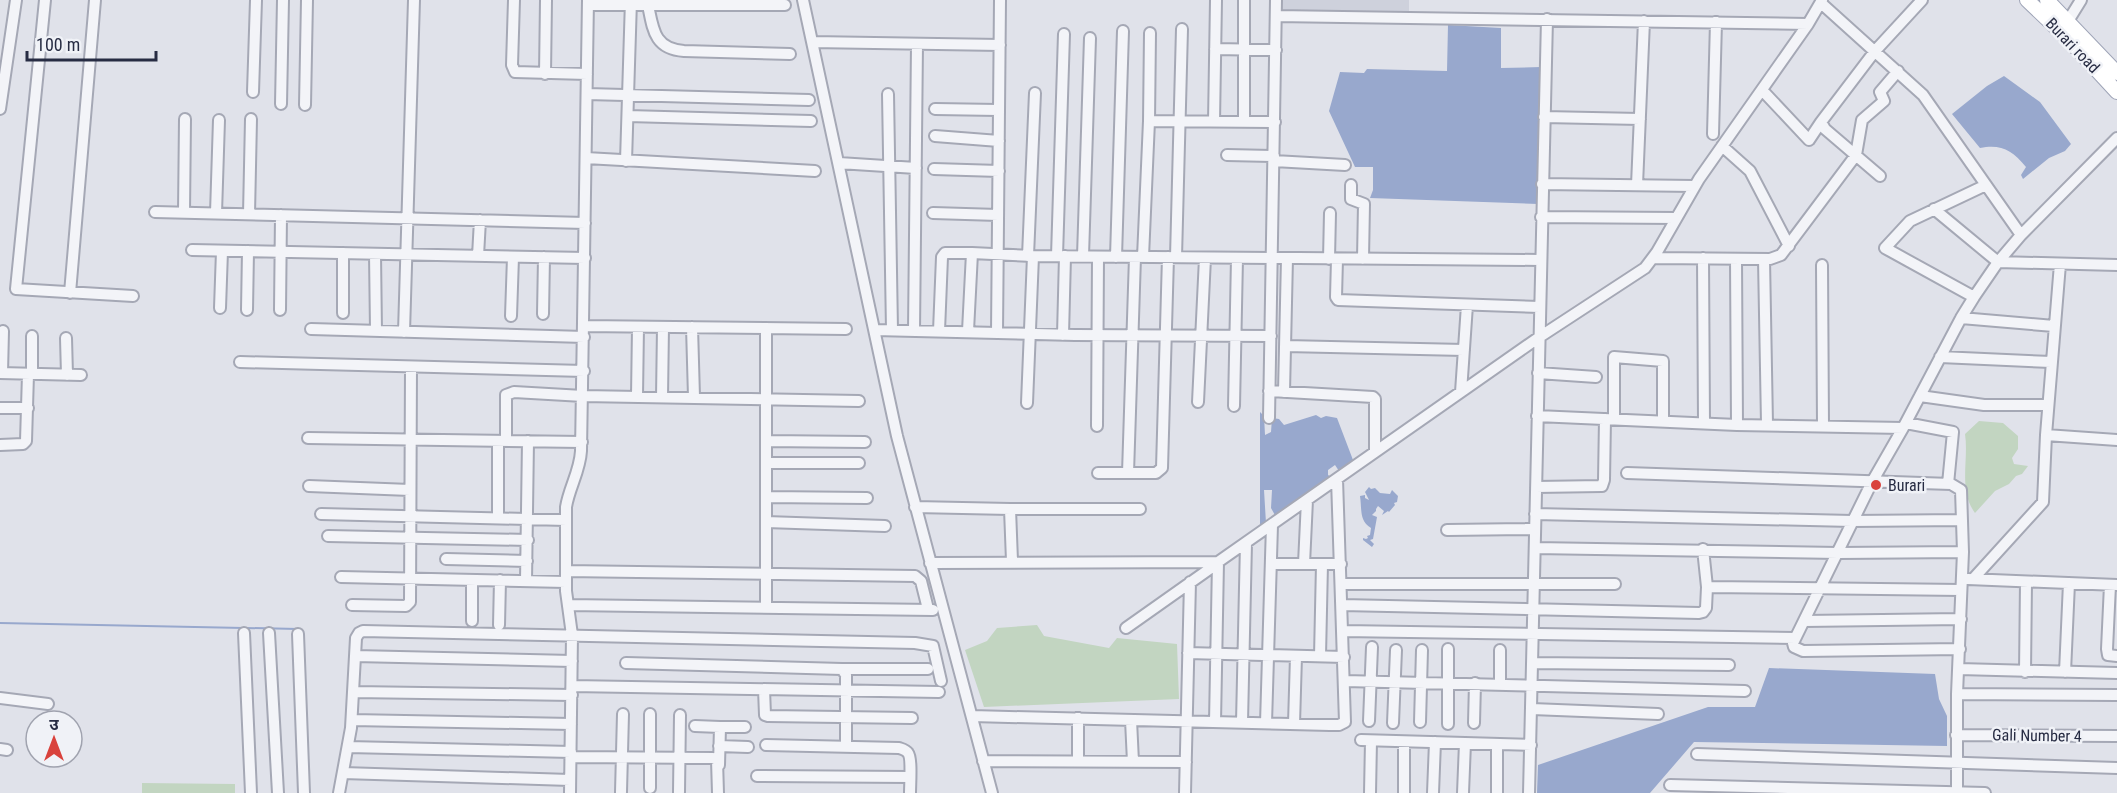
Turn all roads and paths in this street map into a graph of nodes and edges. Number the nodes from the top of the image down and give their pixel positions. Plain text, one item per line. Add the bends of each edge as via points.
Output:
1 (16, 0) edge
2 (45, 0) edge
3 (95, 0) edge
4 (256, 0) edge
5 (283, 0) edge
6 (307, 0) edge
7 (414, 0) edge
8 (514, 0) edge
9 (546, 0) edge
10 (803, 0) edge
11 (1000, 0) edge
12 (1216, 0) edge
13 (1244, 0) edge
14 (1276, 0) edge
15 (1922, 0) edge
16 (2027, 0) edge
17 (2047, 0) edge
18 (2081, 0) edge
19 (1822, 1) edge
20 (588, 2) edge
21 (631, 3) edge
22 (648, 5) junction
23 (785, 5) dead end
24 (1276, 16) junction
25 (1547, 20) junction
26 (1644, 21) junction
27 (2068, 21) junction
28 (1716, 22) junction
29 (1808, 24) junction
30 (1182, 29) dead end
31 (1123, 31) dead end
32 (1150, 33) dead end
33 (1064, 34) dead end
34 (1090, 38) dead end
35 (812, 42) junction
36 (917, 44) junction
37 (1000, 45) junction
38 (1215, 49) junction
39 (1244, 50) junction
40 (1276, 50) junction
41 (1875, 51) junction
42 (790, 54) dead end
43 (1898, 71) junction
44 (2117, 73) edge
45 (544, 74) junction
46 (587, 74) junction
47 (1762, 90) junction
48 (253, 92) dead end
49 (2117, 92) edge
50 (1035, 93) dead end
51 (587, 94) junction
52 (888, 94) dead end
53 (629, 95) junction
54 (809, 100) dead end
55 (281, 104) dead end
56 (305, 105) dead end
57 (0, 109) edge
58 (935, 109) dead end
59 (998, 110) junction
60 (628, 116) junction
61 (1544, 117) junction
62 (185, 119) dead end
63 (1640, 119) junction
64 (219, 120) dead end
65 (251, 120) dead end
66 (811, 121) dead end
67 (1149, 121) junction
68 (1180, 121) junction
69 (1214, 122) junction
70 (1244, 122) junction
71 (1821, 122) junction
72 (1275, 123) junction
73 (1713, 134) dead end
74 (935, 136) dead end
75 (2117, 138) edge
76 (999, 141) junction
77 (1722, 146) junction
78 (1227, 155) dead end
79 (1856, 155) junction
80 (586, 158) junction
81 (1274, 159) junction
82 (626, 161) junction
83 (839, 163) junction
84 (1345, 165) dead end
85 (888, 167) junction
86 (916, 168) junction
87 (934, 169) dead end
88 (815, 171) dead end
89 (999, 171) junction
90 (1880, 176) dead end
91 (1542, 183) junction
92 (1351, 185) dead end
93 (1637, 185) junction
94 (1986, 185) junction
95 (1694, 186) junction
96 (1934, 209) junction
97 (155, 212) dead end
98 (184, 212) junction
99 (216, 213) junction
100 (933, 213) dead end
101 (1330, 213) dead end
102 (249, 214) junction
103 (281, 215) junction
104 (998, 215) junction
105 (1541, 217) junction
106 (408, 218) junction
107 (1676, 218) junction
108 (480, 220) junction
109 (585, 223) junction
110 (2021, 235) junction
111 (1789, 246) junction
112 (192, 250) dead end
113 (222, 251) junction
114 (248, 251) junction
115 (281, 252) junction
116 (343, 253) junction
117 (972, 253) junction
118 (375, 254) junction
119 (406, 254) junction
120 (998, 255) junction
121 (478, 256) junction
122 (513, 256) junction
123 (1031, 256) junction
124 (1061, 256) junction
125 (1083, 256) junction
126 (1098, 256) junction
127 (544, 257) junction
128 (1116, 257) junction
129 (1139, 257) junction
130 (1172, 257) junction
131 (585, 258) junction
132 (1205, 258) junction
133 (1237, 258) junction
134 (1272, 258) junction
135 (1287, 258) junction
136 (1654, 258) junction
137 (1703, 258) junction
138 (1333, 259) junction
139 (1364, 259) junction
140 (1736, 259) junction
141 (1764, 259) junction
142 (1540, 260) junction
143 (1998, 262) junction
144 (2060, 264) junction
145 (1822, 265) dead end
146 (2117, 266) edge
147 (70, 293) junction
148 (133, 296) dead end
149 (1974, 297) junction
150 (1467, 305) junction
151 (1539, 307) junction
152 (220, 308) dead end
153 (247, 310) dead end
154 (280, 310) dead end
155 (343, 313) dead end
156 (543, 314) dead end
157 (512, 316) dead end
158 (1961, 318) junction
159 (2054, 326) junction
160 (638, 327) junction
161 (663, 327) junction
162 (693, 327) junction
163 (766, 328) junction
164 (311, 329) dead end
165 (846, 329) dead end
166 (875, 330) junction
167 (892, 330) junction
168 (3, 331) dead end
169 (376, 331) junction
170 (584, 331) junction
171 (914, 331) junction
172 (939, 331) junction
173 (968, 331) junction
174 (404, 332) junction
175 (997, 333) junction
176 (1029, 334) junction
177 (1099, 334) junction
178 (1064, 335) junction
179 (1134, 335) junction
180 (1165, 335) junction
181 (1200, 335) junction
182 (1235, 335) junction
183 (32, 336) dead end
184 (1271, 336) junction
185 (66, 338) dead end
186 (1538, 339) junction
187 (1286, 346) junction
188 (1464, 350) junction
189 (1940, 357) junction
190 (240, 362) dead end
191 (2051, 362) junction
192 (411, 367) junction
193 (584, 371) junction
194 (1, 373) edge
195 (1538, 373) junction
196 (30, 374) junction
197 (67, 375) junction
198 (81, 375) dead end
199 (1596, 377) dead end
200 (1269, 391) junction
201 (1284, 392) junction
202 (1461, 393) junction
203 (583, 396) junction
204 (637, 396) junction
205 (1920, 396) junction
206 (662, 397) junction
207 (694, 397) junction
208 (766, 398) junction
209 (859, 401) dead end
210 (1027, 402) dead end
211 (1198, 402) dead end
212 (2048, 405) junction
213 (1234, 406) dead end
214 (0, 408) edge
215 (28, 408) junction
216 (1537, 416) junction
217 (1269, 418) dead end
218 (1610, 419) junction
219 (1663, 421) junction
220 (1704, 423) junction
221 (1767, 424) junction
222 (1737, 425) junction
223 (1905, 425) junction
224 (1097, 426) dead end
225 (1822, 426) junction
226 (2046, 435) junction
227 (308, 438) dead end
228 (411, 440) junction
229 (2117, 440) edge
230 (502, 441) junction
231 (528, 441) junction
232 (766, 441) junction
233 (582, 442) junction
234 (865, 442) dead end
235 (0, 445) edge
236 (1376, 452) junction
237 (766, 463) junction
238 (859, 463) dead end
239 (1098, 473) dead end
240 (1128, 473) junction
241 (1627, 473) dead end
242 (1337, 479) junction
243 (1872, 482) junction
244 (1948, 484) junction
245 (309, 486) dead end
246 (1536, 487) junction
247 (410, 490) junction
248 (766, 497) junction
249 (867, 498) dead end
250 (1307, 500) junction
251 (915, 507) junction
252 (1010, 509) junction
253 (1140, 509) dead end
254 (321, 514) dead end
255 (1535, 514) junction
256 (410, 516) junction
257 (498, 518) junction
258 (529, 519) junction
259 (566, 520) junction
260 (1852, 520) junction
261 (1962, 520) junction
262 (766, 522) junction
263 (1272, 525) junction
264 (885, 526) dead end
265 (1535, 529) junction
266 (1447, 530) dead end
267 (328, 536) dead end
268 (410, 536) junction
269 (528, 540) junction
270 (1246, 543) junction
271 (1535, 548) junction
272 (1702, 549) junction
273 (1963, 552) junction
274 (1838, 553) junction
275 (446, 559) dead end
276 (527, 561) junction
277 (1012, 561) junction
278 (1218, 562) junction
279 (930, 563) junction
280 (1271, 564) junction
281 (1304, 564) junction
282 (1322, 564) junction
283 (1341, 564) junction
284 (766, 573) junction
285 (566, 576) junction
286 (341, 577) dead end
287 (411, 578) junction
288 (472, 580) junction
289 (500, 580) junction
290 (526, 581) junction
291 (1190, 582) junction
292 (2026, 582) junction
293 (1965, 583) junction
294 (2069, 583) junction
295 (1341, 584) junction
296 (1615, 584) dead end
297 (1534, 585) junction
298 (2113, 585) edge
299 (1707, 587) junction
300 (1821, 589) junction
301 (352, 605) dead end
302 (568, 605) junction
303 (1342, 605) junction
304 (766, 607) junction
305 (934, 610) junction
306 (1534, 610) junction
307 (1960, 619) junction
308 (472, 621) dead end
309 (1804, 621) junction
310 (499, 625) dead end
311 (1126, 628) dead end
312 (1343, 631) junction
313 (244, 633) dead end
314 (269, 633) dead end
315 (1533, 633) junction
316 (298, 634) dead end
317 (572, 634) junction
318 (1795, 638) junction
319 (1372, 647) dead end
320 (1448, 649) dead end
321 (1396, 650) dead end
322 (1422, 650) dead end
323 (1500, 650) dead end
324 (1960, 650) junction
325 (1188, 653) junction
326 (1216, 654) junction
327 (1244, 655) junction
328 (355, 656) junction
329 (1268, 656) junction
330 (1296, 656) junction
331 (1320, 656) junction
332 (2117, 656) edge
333 (1344, 657) junction
334 (572, 661) junction
335 (626, 663) dead end
336 (1533, 663) junction
337 (1729, 665) dead end
338 (842, 669) junction
339 (928, 669) dead end
340 (1959, 669) junction
341 (2025, 672) junction
342 (2065, 672) junction
343 (2117, 673) edge
344 (941, 681) dead end
345 (1345, 681) junction
346 (1370, 681) junction
347 (1394, 682) junction
348 (1421, 682) junction
349 (1448, 683) junction
350 (1475, 683) junction
351 (1500, 684) junction
352 (1532, 684) junction
353 (764, 689) junction
354 (572, 690) junction
355 (846, 691) junction
356 (1745, 691) dead end
357 (354, 692) junction
358 (939, 692) dead end
359 (1957, 694) junction
360 (2117, 695) edge
361 (0, 698) edge
362 (48, 704) dead end
363 (1532, 709) junction
364 (623, 714) dead end
365 (650, 714) dead end
366 (1658, 714) dead end
367 (680, 715) dead end
368 (972, 716) junction
369 (846, 718) junction
370 (912, 718) dead end
371 (1078, 718) junction
372 (352, 720) junction
373 (1131, 720) junction
374 (1186, 721) junction
375 (1215, 722) junction
376 (1369, 722) dead end
377 (1420, 722) dead end
378 (1242, 723) junction
379 (1266, 723) junction
380 (1393, 723) dead end
381 (1474, 723) dead end
382 (571, 724) junction
383 (1294, 724) junction
384 (1448, 724) dead end
385 (695, 726) dead end
386 (720, 727) junction
387 (745, 727) dead end
388 (1956, 735) junction
389 (2117, 736) edge
390 (1404, 742) junction
391 (1435, 742) junction
392 (1465, 743) junction
393 (1497, 744) junction
394 (766, 745) dead end
395 (1531, 745) junction
396 (719, 746) junction
397 (348, 747) junction
398 (748, 747) dead end
399 (846, 747) junction
400 (571, 754) junction
401 (1697, 754) dead end
402 (622, 758) junction
403 (652, 758) junction
404 (679, 758) junction
405 (983, 761) junction
406 (1078, 761) junction
407 (1132, 762) junction
408 (1185, 762) junction
409 (1957, 763) junction
410 (719, 765) junction
411 (2117, 768) edge
412 (343, 773) junction
413 (757, 776) dead end
414 (910, 777) junction
415 (570, 780) junction
416 (1670, 785) dead end
417 (650, 788) dead end
418 (621, 792) edge
419 (679, 792) edge
420 (251, 793) edge
421 (278, 793) edge
422 (304, 793) edge
423 (339, 793) edge
424 (570, 793) edge
425 (718, 793) edge
426 (910, 793) edge
427 (992, 793) edge
428 (1185, 793) edge
429 (1370, 793) edge
430 (1404, 793) edge
431 (1433, 793) edge
432 (1463, 793) edge
433 (1497, 793) edge
434 (1529, 793) edge
435 (1957, 793) edge
436 (1985, 793) edge

1 - 57 street
2 - 147 street via 16,289
3 - 147 street
4 - 48 street
5 - 55 street
6 - 56 street
7 - 106 street
8 - 45 street via 513,69
9 - 45 street
10 - 35 street
11 - 37 street
12 - 38 street
13 - 39 street
14 - 24 street
15 - 41 street
16 - 49 main road, Burari road
17 - 27 main road, Burari road
18 - 27 street
19 - 29 street
19 - 41 street
20 - 21 street
20 - 46 street
21 - 22 street
21 - 53 street
22 - 23 street
22 - 42 street via 655,35 669,48
24 - 25 street
24 - 40 street
25 - 26 street
25 - 61 street
26 - 28 street
26 - 63 street
27 - 44 main road, Burari road
28 - 29 street
28 - 73 street
29 - 47 street
30 - 68 street
31 - 128 street
32 - 67 street
33 - 124 street
34 - 125 street
35 - 36 street
35 - 83 street
36 - 37 street
36 - 86 street
37 - 59 street
38 - 39 street
38 - 69 street
39 - 40 street
39 - 70 street
40 - 72 street
41 - 43 street
41 - 71 street
43 - 79 street via 1880,92 1884,101 1862,120
43 - 94 street via 1923,94
45 - 46 street
46 - 51 street
47 - 71 street via 1809,140
47 - 77 street
50 - 123 street
51 - 53 street
51 - 80 street
52 - 85 street
53 - 54 street
53 - 60 street
58 - 59 street
59 - 76 street
60 - 66 street
60 - 82 street
61 - 63 street
61 - 91 street
62 - 98 street
63 - 93 street
64 - 99 street
65 - 102 street
67 - 68 street
67 - 129 street
68 - 69 street
68 - 130 street
69 - 70 street
70 - 72 street
71 - 79 street
72 - 81 street
74 - 76 street
75 - 110 street
76 - 89 street
77 - 95 street
77 - 111 street via 1750,171
78 - 81 street
79 - 90 street
79 - 111 street
80 - 82 street
80 - 109 street
81 - 84 street
81 - 134 street
82 - 88 street
83 - 85 street
83 - 166 street
85 - 86 street
85 - 167 street
86 - 171 street
87 - 89 street
89 - 104 street
91 - 93 street
91 - 105 street
92 - 139 street via 1351,199 1364,204
93 - 95 street
94 - 96 street
94 - 110 street
95 - 107 street
96 - 143 street
96 - 149 street via 1910,221 1885,248
97 - 98 street
98 - 99 street
99 - 102 street
100 - 104 street
101 - 138 street
102 - 103 street
103 - 106 street
103 - 115 street
104 - 120 street
105 - 107 street
105 - 142 street
106 - 108 street
106 - 119 street
107 - 136 street
108 - 109 street
108 - 121 street
109 - 131 street
110 - 143 street
111 - 141 street via 1776,258
112 - 113 street
113 - 114 street
113 - 152 street
114 - 115 street
114 - 153 street
115 - 116 street
115 - 154 street
116 - 118 street
116 - 155 street
117 - 120 street
117 - 172 street via 945,253 942,257
117 - 173 street
118 - 119 street
118 - 169 street
119 - 121 street
119 - 174 street
120 - 123 street
120 - 175 street
121 - 122 street
122 - 127 street
122 - 157 street
123 - 124 street
123 - 176 street
124 - 125 street
124 - 178 street
125 - 126 street
126 - 128 street
126 - 177 street
127 - 131 street
127 - 156 street
128 - 129 street
129 - 130 street
129 - 179 street
130 - 132 street
130 - 180 street
131 - 170 street
132 - 133 street
132 - 181 street
133 - 134 street
133 - 182 street
134 - 135 street
134 - 184 street
135 - 138 street
135 - 187 street
136 - 137 street
136 - 186 street via 1639,273
137 - 140 street
137 - 220 street
138 - 139 street
138 - 150 street via 1338,300
139 - 142 street
140 - 141 street
140 - 222 street
141 - 221 street
142 - 151 street
143 - 144 street
143 - 149 street
144 - 146 street
144 - 159 street
145 - 225 street
147 - 148 street
149 - 158 street
150 - 151 street
150 - 188 street
151 - 186 street
158 - 159 street
158 - 189 street
159 - 191 street
160 - 161 street
160 - 170 street
160 - 204 street
161 - 162 street
161 - 206 street
162 - 163 street
162 - 207 street
163 - 165 street
163 - 208 street
164 - 169 street
166 - 167 street
166 - 251 street
167 - 171 street
168 - 194 street
169 - 174 street
170 - 174 street
170 - 193 street
171 - 172 street
172 - 173 street
173 - 175 street
175 - 176 street
176 - 178 street
176 - 210 street
177 - 178 street
177 - 179 street
177 - 224 street
179 - 180 street
179 - 240 street
180 - 181 street
180 - 240 street via 1162,468 1156,473
181 - 182 street
181 - 211 street
182 - 184 street
182 - 213 street
183 - 196 street
184 - 200 street
185 - 197 street
186 - 195 street
186 - 202 street
187 - 188 street
187 - 201 street
188 - 202 street
189 - 191 street
189 - 205 street
190 - 192 street
191 - 212 street
192 - 193 street
192 - 228 street
193 - 203 street
194 - 196 street
195 - 199 street
195 - 216 street
196 - 197 street
196 - 215 street
197 - 198 street
200 - 201 street
200 - 217 street
201 - 236 street via 1373,397
202 - 236 street
203 - 204 street
203 - 230 street via 506,395
203 - 233 street
204 - 206 street
205 - 212 street via 1984,405
205 - 223 street
206 - 207 street
207 - 208 street
208 - 209 street
208 - 232 street
212 - 226 street
214 - 215 street
215 - 235 street via 26,441
216 - 218 street
216 - 246 street
218 - 219 street
218 - 219 street via 1614,357 1663,361
218 - 246 street via 1602,486
219 - 220 street
220 - 222 street
221 - 222 street
221 - 225 street
223 - 225 street
223 - 243 street
223 - 244 street via 1953,432
226 - 229 street
226 - 293 street via 2043,502
227 - 228 street
228 - 230 street
228 - 247 street
230 - 231 street
230 - 257 street
231 - 233 street
231 - 258 street
232 - 234 street
232 - 237 street
233 - 259 street
236 - 242 street
237 - 238 street
237 - 248 street
239 - 240 street
241 - 243 street
242 - 250 street
242 - 283 street
243 - 244 street
243 - 260 street
244 - 261 street via 1960,490
245 - 247 street
246 - 255 street
247 - 256 street
248 - 249 street
248 - 262 street
250 - 263 street
250 - 281 street
251 - 252 street
251 - 279 street
252 - 253 street
252 - 277 street
254 - 256 street
255 - 260 street
255 - 265 street
256 - 257 street
256 - 268 street
257 - 258 street
258 - 259 street
258 - 269 street
259 - 285 street
260 - 261 street
260 - 274 street
261 - 273 street
262 - 264 street
262 - 284 street
263 - 270 street
263 - 280 street
265 - 266 street
265 - 271 street
267 - 268 street
268 - 269 street
268 - 287 street
269 - 276 street
270 - 278 street
270 - 327 street
271 - 272 street
271 - 297 street
272 - 274 street
272 - 299 street
273 - 274 street
273 - 293 street
274 - 300 street
275 - 276 street
276 - 290 street
277 - 278 street
277 - 279 street
278 - 291 street
278 - 326 street
279 - 305 street
280 - 281 street
280 - 329 street
281 - 282 street
282 - 283 street
282 - 331 street
283 - 295 street
284 - 285 street
284 - 304 street
284 - 305 street via 915,576
285 - 290 street
285 - 302 street
286 - 287 street
287 - 288 street
287 - 301 street via 408,605
288 - 289 street
288 - 308 street
289 - 290 street
289 - 310 street
291 - 311 street
291 - 325 street
292 - 293 street
292 - 294 street
292 - 341 street
293 - 300 street
293 - 307 street
294 - 298 street
294 - 342 street
295 - 297 street
295 - 303 street
296 - 297 street
297 - 306 street
298 - 332 street via 2107,649 2108,655
299 - 300 street
299 - 306 street via 1706,609 1699,614
300 - 309 street
302 - 304 street
302 - 317 street
303 - 306 street
303 - 312 street
304 - 305 street
305 - 368 street
306 - 315 street
307 - 309 street
307 - 324 street
309 - 318 street
312 - 315 street
312 - 333 street
313 - 420 street
314 - 421 street
315 - 318 street
315 - 336 street
316 - 422 street
317 - 328 street via 368,631 357,635
317 - 334 street
317 - 344 street via 929,644
318 - 324 street via 1794,647 1803,651
319 - 346 street
320 - 349 street
321 - 347 street
322 - 348 street
323 - 351 street
324 - 340 street
325 - 326 street
325 - 374 street
326 - 327 street
326 - 375 street
327 - 329 street
327 - 378 street
328 - 334 street
328 - 357 street
329 - 330 street
329 - 379 street
330 - 331 street
330 - 383 street
331 - 333 street
333 - 345 street
334 - 354 street
335 - 338 street
336 - 337 street
336 - 352 street
338 - 339 street
338 - 355 street
340 - 341 street
340 - 359 street
341 - 342 street
342 - 343 street
345 - 346 street
345 - 383 street via 1345,722
346 - 347 street
346 - 376 street
347 - 348 street
347 - 380 street
348 - 349 street
348 - 377 street
349 - 350 street
349 - 384 street
350 - 351 street
350 - 381 street
351 - 352 street
352 - 356 street
352 - 363 street
353 - 354 street
353 - 355 street
353 - 369 street via 765,715
354 - 357 street
354 - 382 street
355 - 358 street
355 - 369 street
357 - 372 street
359 - 360 street
359 - 388 street
361 - 362 street
363 - 366 street
363 - 395 street
364 - 402 street
365 - 403 street
367 - 404 street
368 - 371 street
368 - 405 street
369 - 370 street
369 - 399 street
371 - 373 street
371 - 406 street
372 - 382 street
372 - 397 street
373 - 374 street
373 - 407 street
374 - 375 street
374 - 408 street
375 - 378 street
378 - 379 street
379 - 383 street
382 - 400 street
385 - 386 street
386 - 387 street
386 - 396 street
388 - 389 street, Gali Number 4
388 - 409 street
390 - 391 street
390 - 429 street via 1366,741
390 - 430 street
391 - 392 street
391 - 431 street
392 - 393 street
392 - 432 street
393 - 395 street
393 - 433 street
394 - 399 street
395 - 434 street
396 - 398 street
396 - 410 street
397 - 400 street
397 - 412 street
399 - 414 street via 905,750 910,759
400 - 402 street
400 - 415 street
401 - 409 street
402 - 403 street
402 - 418 street
403 - 404 street
403 - 417 street
404 - 410 street via 713,758
404 - 419 street
405 - 406 street
405 - 427 street
406 - 407 street
407 - 408 street
408 - 428 street
409 - 411 street
409 - 435 street
410 - 425 street
412 - 415 street
412 - 423 street
413 - 414 street
414 - 426 street
415 - 424 street
416 - 435 street
435 - 436 street

